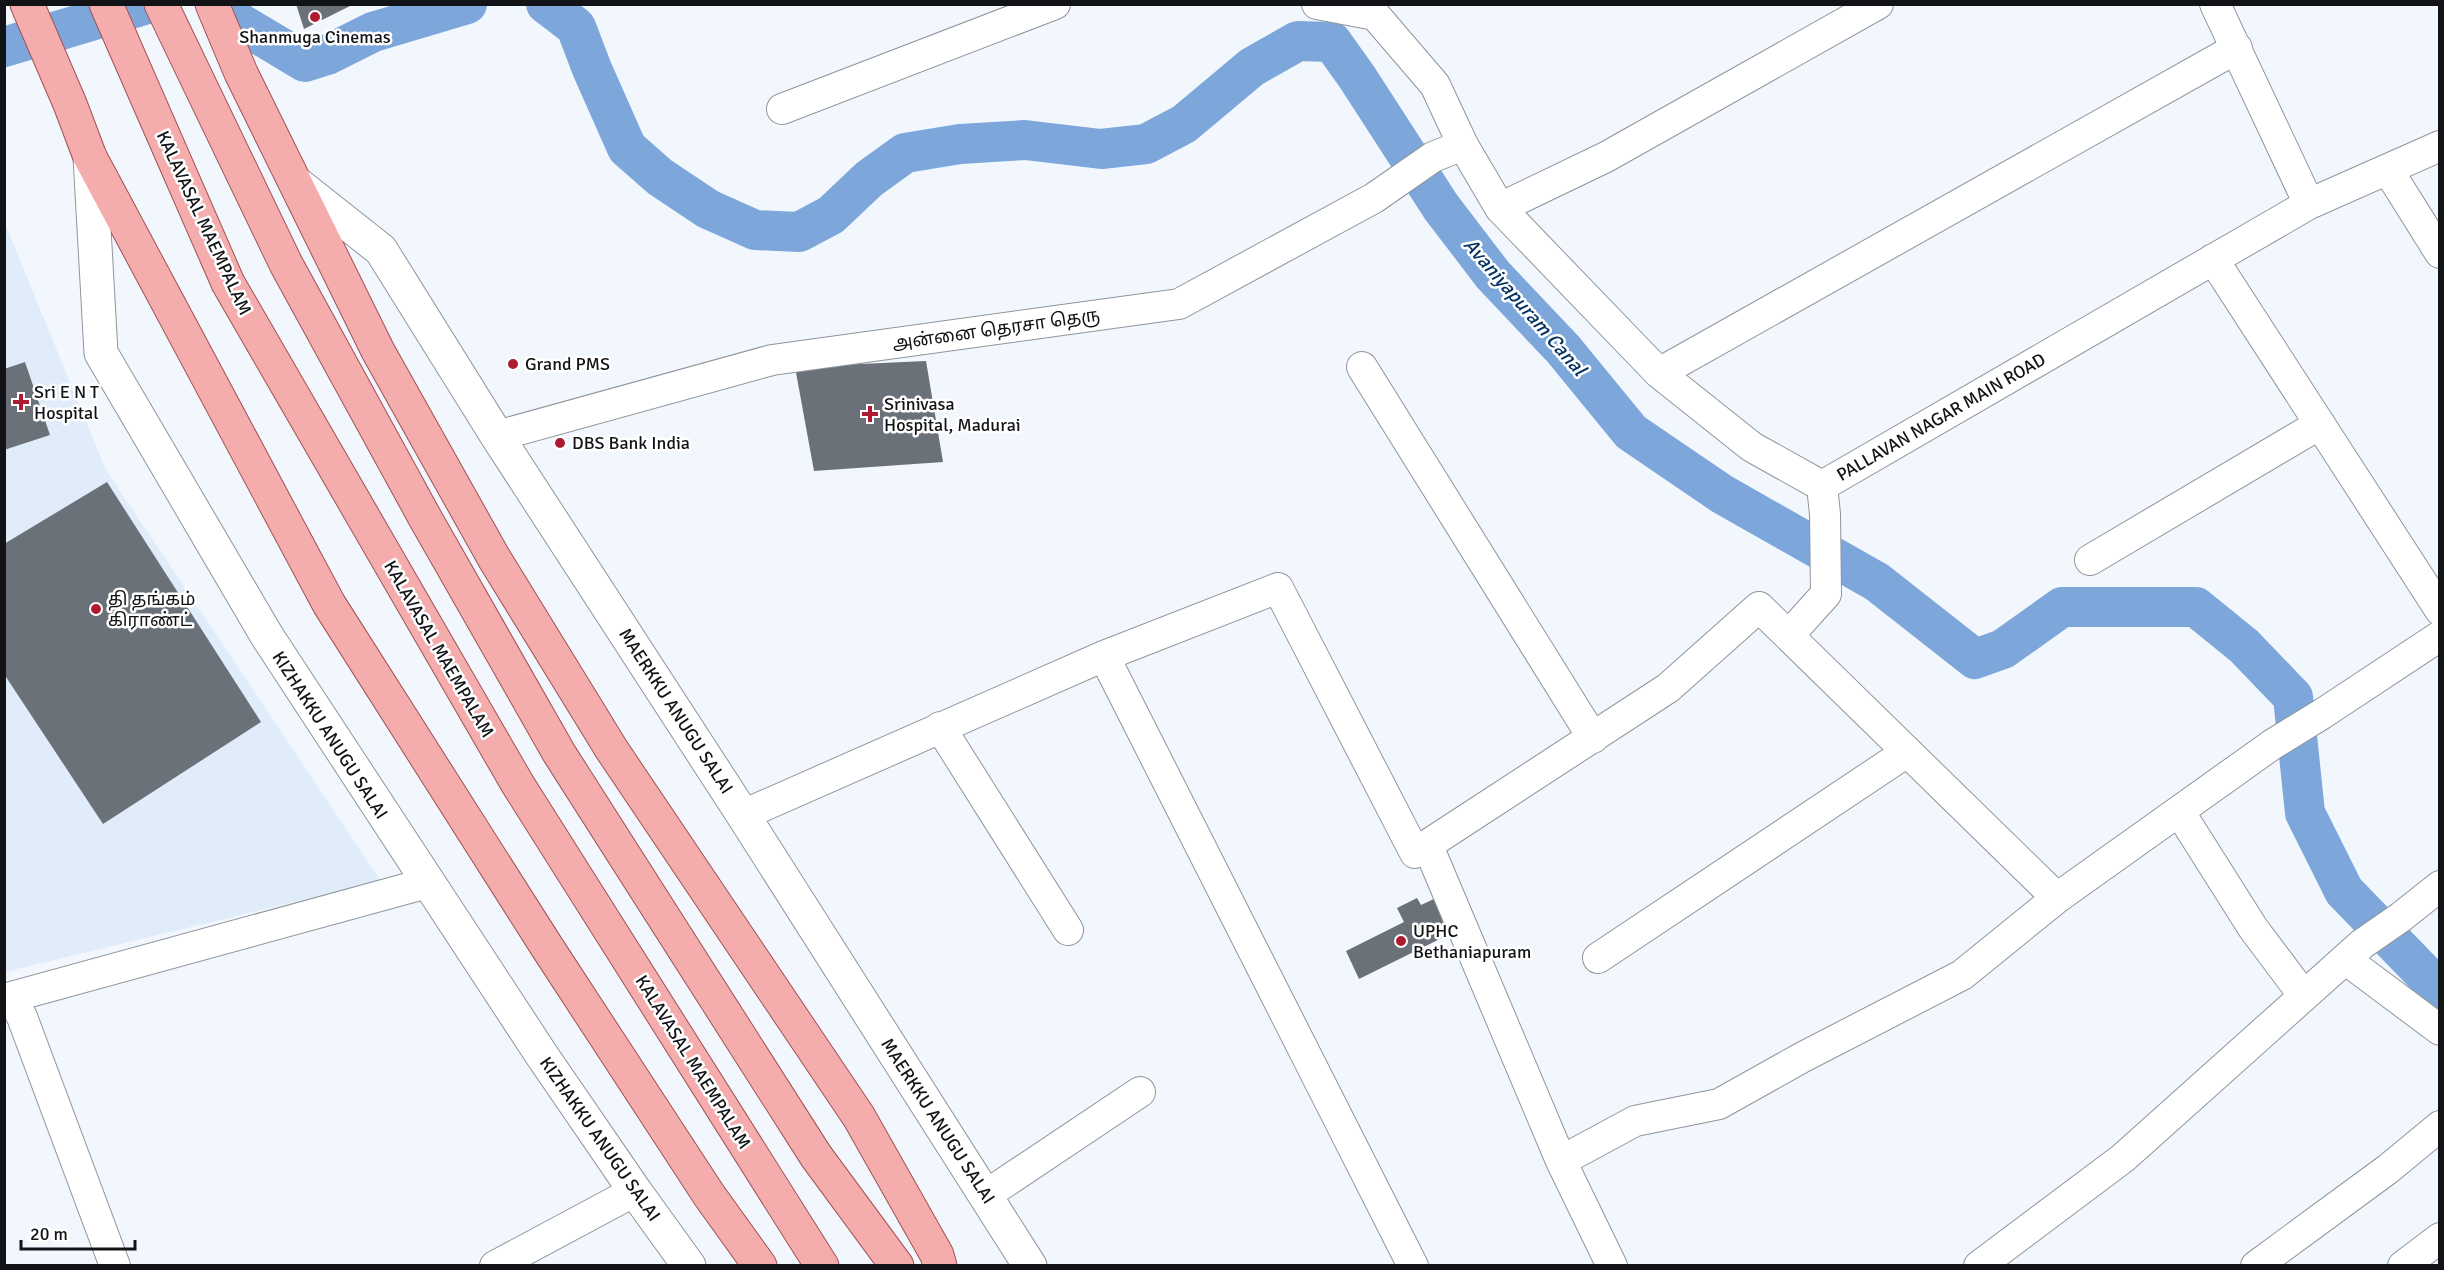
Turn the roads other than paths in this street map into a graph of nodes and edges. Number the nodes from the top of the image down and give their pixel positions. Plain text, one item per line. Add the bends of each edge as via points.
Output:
1 (106, 4) edge
2 (161, 4) edge
3 (212, 4) edge
4 (1055, 4) edge
5 (1317, 4) edge
6 (1878, 4) edge
7 (2215, 4) edge
8 (28, 7) edge
9 (2237, 48) junction
10 (782, 109) dead end
11 (1463, 145) junction
12 (2439, 146) edge
13 (90, 158) junction
14 (2388, 170) junction
15 (295, 182) junction
16 (2309, 204) junction
17 (1500, 208) junction
18 (2439, 253) edge
19 (2213, 259) junction
20 (1362, 367) dead end
21 (1659, 373) junction
22 (2319, 424) junction
23 (497, 436) junction
24 (1823, 500) junction
25 (2090, 560) dead end
26 (2439, 610) edge
27 (1789, 635) junction
28 (2439, 636) edge
29 (1104, 656) junction
30 (940, 727) junction
31 (1593, 738) junction
32 (1907, 752) junction
33 (2179, 811) junction
34 (743, 815) junction
35 (1428, 846) junction
36 (427, 883) junction
37 (2439, 886) edge
38 (2056, 898) junction
39 (1068, 930) dead end
40 (2353, 952) junction
41 (1598, 958) dead end
42 (2304, 996) junction
43 (8, 998) edge
44 (2439, 1030) edge
45 (1140, 1092) dead end
46 (2439, 1126) edge
47 (1561, 1161) junction
48 (635, 1191) junction
49 (986, 1195) junction
50 (2439, 1238) edge
51 (115, 1266) edge
52 (495, 1266) edge
53 (689, 1266) edge
54 (760, 1266) edge
55 (822, 1266) edge
56 (897, 1266) edge
57 (940, 1266) edge
58 (1030, 1266) edge
59 (1413, 1266) edge
60 (1612, 1266) edge
61 (1979, 1266) edge
62 (2256, 1266) edge
63 (2403, 1266) edge

1 - 55 main road, KALAVASAL MAEMPALAM via 228,283 517,783
2 - 56 main road via 286,264 423,516 559,753 816,1156
3 - 15 main road
4 - 10 street
5 - 11 street, PALLAVAN NAGAR MAIN ROAD via 1375,15 1435,85
6 - 17 street via 1606,157
7 - 9 street
8 - 13 main road
9 - 16 street
9 - 21 street
11 - 17 street, PALLAVAN NAGAR MAIN ROAD
11 - 23 street, அன்னை தெரசா தெரு via 1433,157 1374,198 1179,304 772,360
12 - 14 street, PALLAVAN NAGAR MAIN ROAD
13 - 36 street, KIZHAKKU ANUGU SALAI via 101,353 267,636
13 - 54 main road via 329,604 547,947
14 - 16 street, PALLAVAN NAGAR MAIN ROAD
14 - 18 street
15 - 23 street, MAERKKU ANUGU SALAI via 381,250
15 - 57 main road via 378,351 494,558 612,750 859,1117
16 - 19 street, PALLAVAN NAGAR MAIN ROAD
17 - 21 street, PALLAVAN NAGAR MAIN ROAD
19 - 22 street
19 - 24 street, PALLAVAN NAGAR MAIN ROAD
20 - 31 street
21 - 24 street, PALLAVAN NAGAR MAIN ROAD
22 - 25 street
22 - 26 street
23 - 34 street, MAERKKU ANUGU SALAI
24 - 27 street via 1826,594
27 - 31 street via 1759,607 1668,688
27 - 32 street
28 - 33 street via 2273,744
29 - 30 street
29 - 35 street via 1278,588 1415,854
29 - 59 street
30 - 34 street
30 - 39 street
31 - 35 street
32 - 38 street
32 - 41 street
33 - 38 street
33 - 42 street via 2253,928
34 - 49 street, MAERKKU ANUGU SALAI
35 - 47 street
36 - 43 street
36 - 48 street, KIZHAKKU ANUGU SALAI
37 - 40 street
38 - 47 street via 1962,975 1719,1104 1635,1121
40 - 42 street
40 - 44 street
42 - 61 street via 2123,1158
43 - 51 street via 22,1017
45 - 49 street
46 - 62 street via 2388,1169
47 - 60 street
48 - 52 street
48 - 53 street, KIZHAKKU ANUGU SALAI
49 - 58 street, MAERKKU ANUGU SALAI
50 - 63 street

